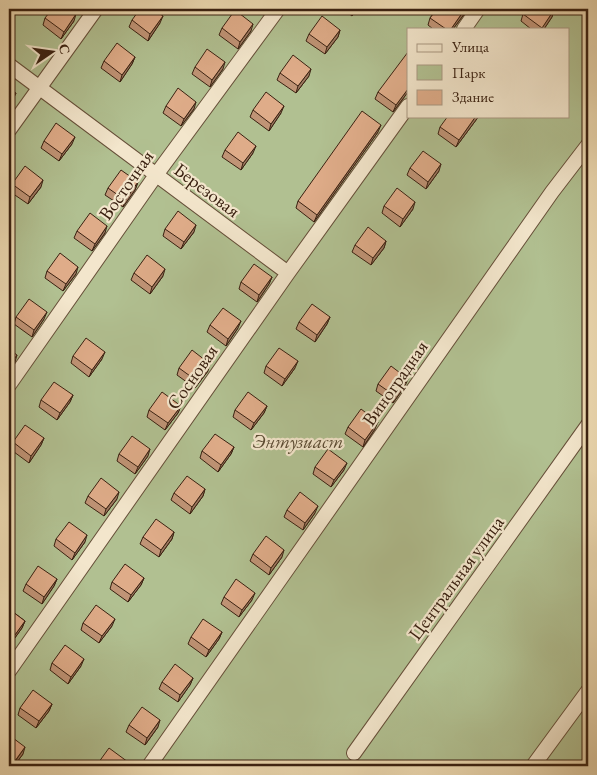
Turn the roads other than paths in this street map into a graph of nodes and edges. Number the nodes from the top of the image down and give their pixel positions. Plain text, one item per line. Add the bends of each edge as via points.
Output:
1 (96, 9) edge
2 (278, 9) edge
3 (478, 9) edge
4 (465, 28) edge
5 (9, 65) edge
6 (38, 87) junction
7 (407, 107) edge
8 (9, 130) edge
9 (588, 145) edge
10 (156, 175) junction
11 (288, 274) junction
12 (9, 385) edge
13 (588, 425) edge
14 (9, 671) edge
15 (588, 691) edge
16 (354, 753) dead end
17 (148, 766) edge
18 (533, 766) edge

1 - 6 street
2 - 10 street, Восточная
3 - 4 street
5 - 6 street, Березовая
6 - 8 street
6 - 10 street, Березовая
7 - 11 street, Сосновая
9 - 17 street, Виноградная
10 - 11 street, Березовая
10 - 12 street, Восточная
11 - 14 street, Сосновая
13 - 16 street, Центральная улица
15 - 18 street

